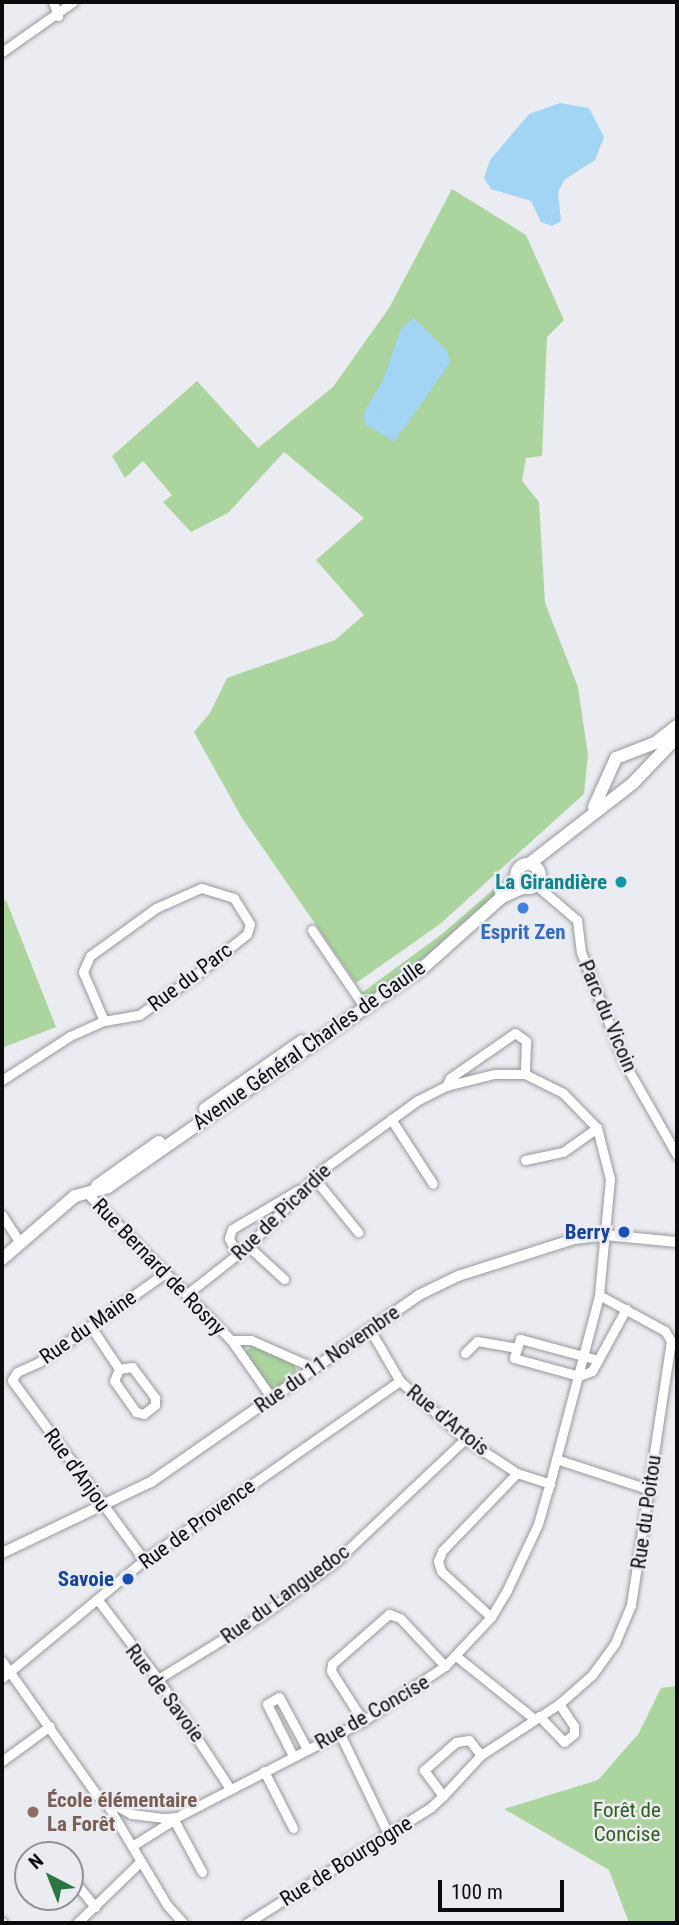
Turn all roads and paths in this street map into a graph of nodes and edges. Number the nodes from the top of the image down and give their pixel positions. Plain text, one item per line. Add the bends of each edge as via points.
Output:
1 (53, 2) edge
2 (73, 2) edge
3 (58, 16) junction
4 (2, 52) edge
5 (677, 726) edge
6 (677, 737) edge
7 (592, 810) junction
8 (529, 877) junction
9 (312, 930) dead end
10 (363, 1005) junction
11 (104, 1021) junction
12 (525, 1074) junction
13 (2, 1080) edge
14 (446, 1086) junction
15 (391, 1119) junction
16 (597, 1128) junction
17 (677, 1155) edge
18 (526, 1160) dead end
19 (314, 1178) junction
20 (433, 1184) dead end
21 (300, 1189) junction
22 (88, 1194) junction
23 (2, 1215) edge
24 (358, 1232) dead end
25 (606, 1235) junction
26 (19, 1241) junction
27 (677, 1242) edge
28 (248, 1246) junction
29 (2, 1248) edge
30 (237, 1256) junction
31 (2, 1259) edge
32 (166, 1273) junction
33 (284, 1279) dead end
34 (187, 1294) junction
35 (599, 1295) junction
36 (625, 1310) junction
37 (91, 1327) junction
38 (369, 1328) junction
39 (231, 1340) junction
40 (517, 1348) junction
41 (465, 1353) dead end
42 (584, 1357) junction
43 (598, 1360) junction
44 (313, 1367) junction
45 (119, 1369) junction
46 (579, 1376) junction
47 (12, 1380) joint
48 (400, 1381) junction
49 (271, 1397) junction
50 (465, 1439) junction
51 (556, 1459) junction
52 (517, 1473) junction
53 (550, 1484) junction
54 (648, 1489) junction
55 (105, 1508) junction
56 (2, 1553) edge
57 (144, 1560) junction
58 (98, 1600) junction
59 (491, 1617) junction
60 (456, 1656) junction
61 (2, 1661) edge
62 (445, 1667) junction
63 (6, 1675) edge
64 (158, 1679) junction
65 (559, 1704) junction
66 (536, 1717) junction
67 (363, 1721) junction
68 (50, 1727) junction
69 (339, 1732) junction
70 (307, 1749) junction
71 (481, 1755) junction
72 (293, 1756) junction
73 (2, 1761) edge
74 (264, 1771) junction
75 (229, 1787) junction
76 (443, 1797) junction
77 (105, 1801) junction
78 (176, 1818) junction
79 (293, 1828) dead end
80 (388, 1834) junction
81 (132, 1846) junction
82 (140, 1862) junction
83 (202, 1872) dead end
84 (84, 1894) edge
85 (95, 1907) junction
86 (77, 1923) edge
87 (183, 1923) edge
88 (247, 1923) edge

1 - 3 street
2 - 3 street
3 - 4 street
5 - 7 main road via 655,743 616,758
6 - 7 main road via 633,783
7 - 8 main road
8 - 10 main road, Avenue Général Charles de Gaulle via 425,966
8 - 17 street, Parc du Vicoin via 577,920 581,953 625,1064
9 - 10 street
10 - 22 main road, Avenue Général Charles de Gaulle via 108,1187
11 - 11 street, Rue du Parc via 139,1015 247,934 250,924 234,898 201,888 156,908 90,956 83,972
11 - 13 street, Rue du Parc via 43,1049
12 - 14 street, Rue de Picardie via 494,1074
12 - 14 street, Rue de Picardie via 526,1041 515,1033 450,1078
12 - 16 street, Rue de Picardie via 563,1093
14 - 15 street, Rue de Picardie
15 - 19 street, Rue de Picardie
15 - 20 street
16 - 18 street via 563,1152
16 - 25 street, Rue de Picardie via 610,1179
19 - 21 street, Rue de Picardie
19 - 24 street
21 - 28 street, Rue de Picardie
21 - 30 street via 232,1229 229,1238
22 - 26 main road, Avenue Général Charles de Gaulle via 32,1239
22 - 32 street, Rue Bernard de Rosny
23 - 26 street
25 - 27 street, Rue du 11 Novembre
25 - 35 street, Rue de Concise
25 - 38 street, Rue du 11 Novembre via 564,1241 487,1263 419,1294
26 - 29 main road, Avenue Général Charles de Gaulle
26 - 31 main road, Avenue Général Charles de Gaulle
28 - 30 street, Rue de Picardie
28 - 33 street
30 - 34 street, Rue de Picardie
32 - 34 street, Rue Bernard de Rosny
32 - 37 street, Rue du Maine
34 - 39 street, Rue Bernard de Rosny
35 - 36 street, Rue du Poitou
35 - 42 street, Rue de Concise
36 - 43 street
36 - 54 street, Rue du Poitou via 665,1331 671,1341
37 - 45 street
37 - 47 street, Rue du Maine via 17,1372
38 - 44 street, Rue du 11 Novembre
38 - 48 street, Rue d'Artois
39 - 44 street, Rue Bernard de Rosny via 251,1340
39 - 49 street, Rue Bernard de Rosny
40 - 41 street via 477,1341
40 - 42 street via 520,1339
40 - 46 street via 514,1358
42 - 43 street
42 - 46 street, Rue de Concise
43 - 46 street via 592,1371
44 - 49 street, Rue du 11 Novembre
45 - 45 street via 114,1381 136,1412 144,1414 155,1405 155,1398 132,1367
46 - 51 street, Rue de Concise
47 - 55 street, Rue d'Anjou
48 - 50 street, Rue d'Artois
48 - 57 street, Rue de Provence
49 - 55 street, Rue du 11 Novembre via 151,1482
50 - 52 street, Rue d'Artois
50 - 64 street, Rue du Languedoc via 335,1562 262,1615
51 - 53 street, Rue de Concise
51 - 54 street
52 - 53 street, Rue d'Artois
52 - 59 street via 442,1551 438,1561 441,1570
53 - 59 street, Rue de Concise via 522,1563
54 - 65 street, Rue du Poitou via 627,1618 592,1675
55 - 56 street, Rue du 11 Novembre
55 - 57 street, Rue d'Anjou
57 - 58 street, Rue de Provence
58 - 63 street, Rue de Provence
58 - 64 street, Rue de Savoie
59 - 60 street, Rue de Concise
60 - 62 street, Rue de Concise
60 - 66 street
61 - 63 street
62 - 67 street, Rue de Concise
62 - 67 street via 400,1618 389,1615 332,1664 331,1671
63 - 68 street
64 - 75 street, Rue de Savoie
65 - 66 street, Rue du Poitou
65 - 66 street via 574,1726 574,1734 564,1742
66 - 71 street, Rue du Poitou
67 - 69 street, Rue de Concise
68 - 73 street
68 - 77 street
69 - 70 street, Rue de Concise
69 - 80 street
70 - 72 street, Rue de Concise
70 - 72 street via 279,1697 267,1704
71 - 76 street, Rue de Bourgogne
71 - 76 street via 463,1739 427,1763 427,1780
72 - 74 street, Rue de Concise
74 - 75 street, Rue de Concise
74 - 79 street
75 - 78 street, Rue de Concise
76 - 80 street, Rue de Bourgogne
77 - 78 street, Rue de Concise via 143,1817
77 - 81 street
78 - 81 street
78 - 83 street
80 - 88 street, Rue de Bourgogne
81 - 82 street
82 - 85 street
82 - 87 street
84 - 85 street
85 - 86 street

